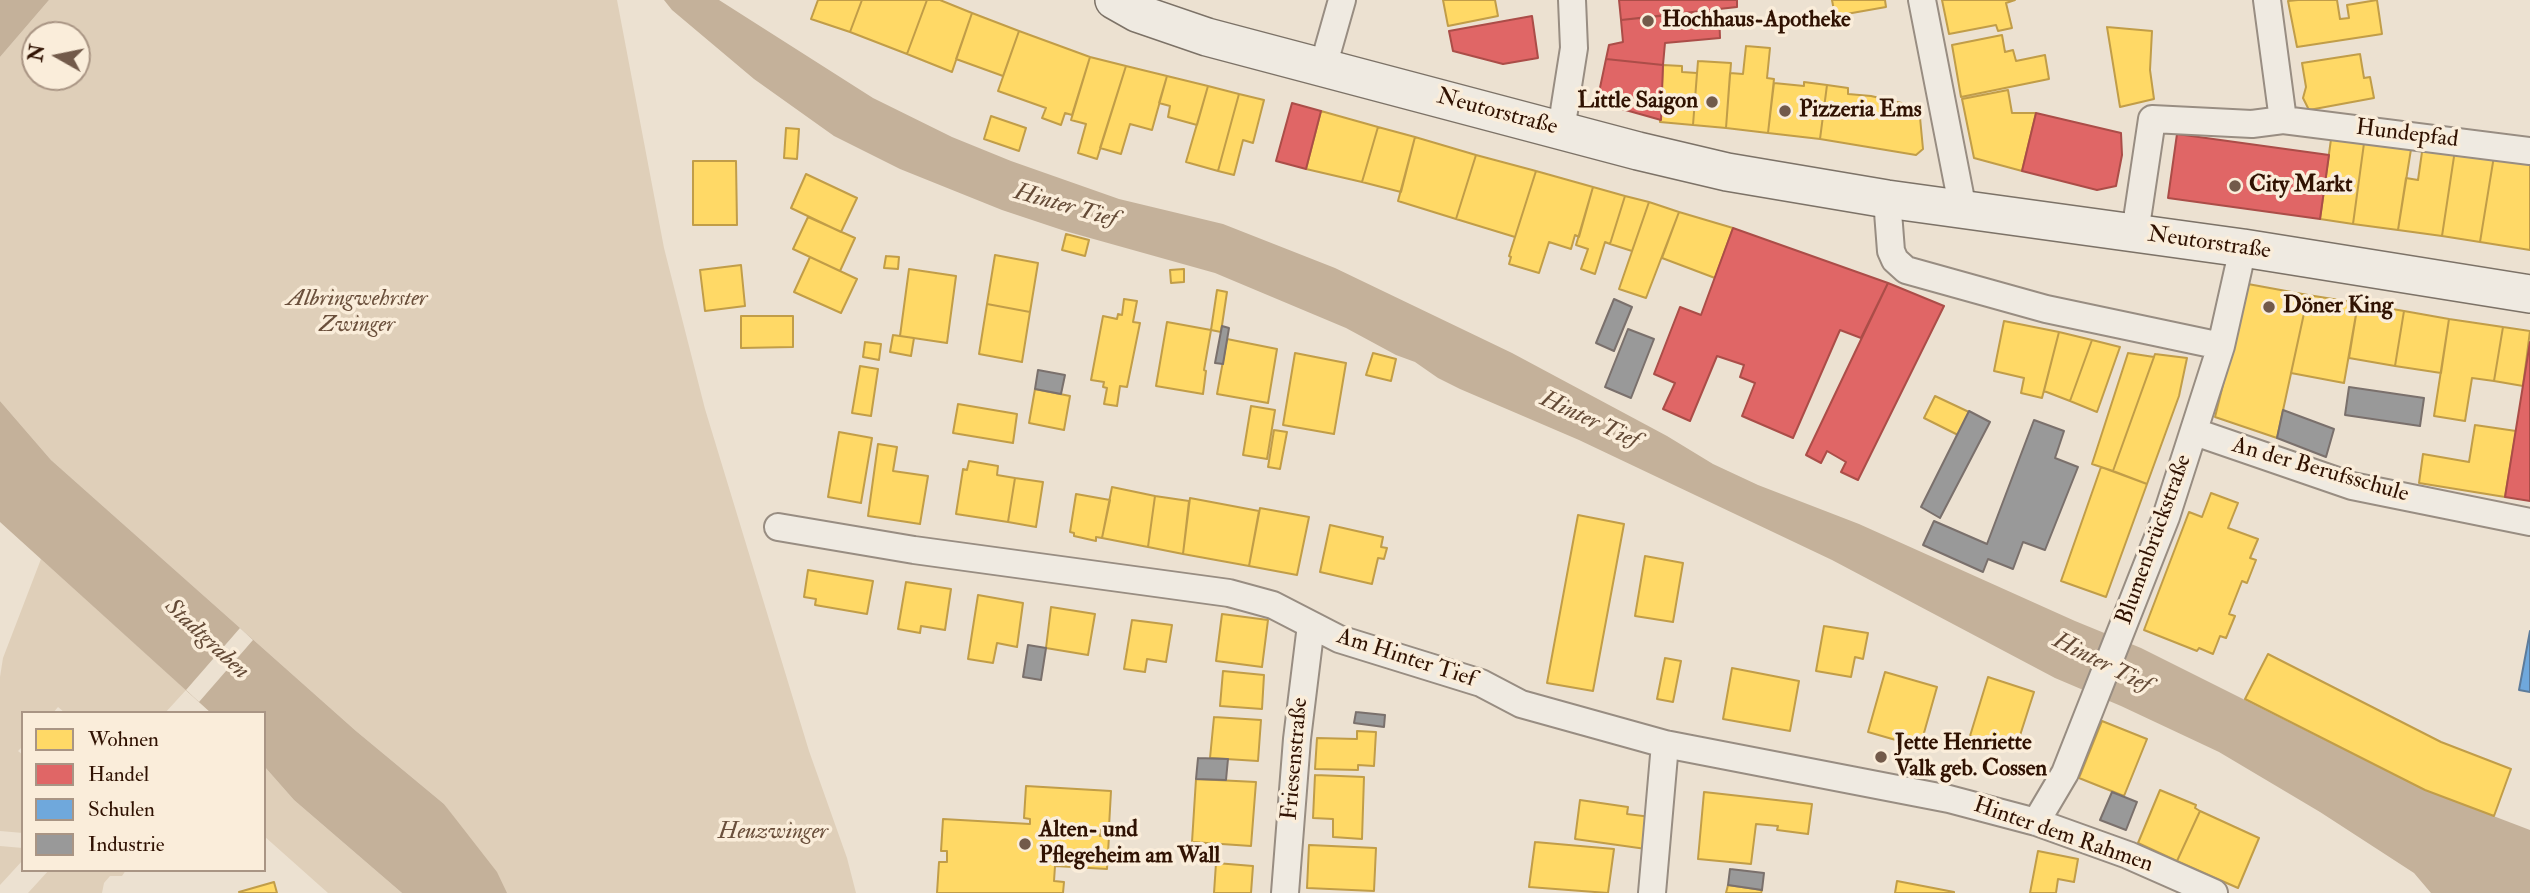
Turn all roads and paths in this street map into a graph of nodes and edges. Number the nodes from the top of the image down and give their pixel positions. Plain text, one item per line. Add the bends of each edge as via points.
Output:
1 (1114, 0) edge
2 (1342, 0) edge
3 (1572, 0) edge
4 (1922, 0) edge
5 (2267, 0) edge
6 (1323, 67) junction
7 (2283, 120) junction
8 (1561, 130) junction
9 (2530, 151) edge
10 (1886, 199) junction
11 (1963, 211) junction
12 (2135, 233) junction
13 (2242, 248) junction
14 (2530, 294) edge
15 (2221, 346) junction
16 (2195, 432) junction
17 (2530, 522) edge
18 (778, 527) dead end
19 (1311, 625) junction
20 (1665, 744) junction
21 (1949, 799) joint
22 (2036, 822) junction
23 (1285, 893) edge
24 (1652, 893) edge
25 (2214, 893) edge

1 - 6 street, Neutorstraße via 1137,13 1207,37
2 - 6 street
3 - 8 street via 1574,48
4 - 11 street
5 - 7 street
6 - 8 street, Neutorstraße
7 - 9 street, Hundepfad
7 - 12 street, Hundepfad via 2252,124 2152,119
8 - 10 street, Neutorstraße via 1727,172
10 - 11 street, Neutorstraße
10 - 15 street via 1891,251 1906,270 2046,309
11 - 12 street, Neutorstraße
12 - 13 street, Neutorstraße
13 - 14 street, Neutorstraße
13 - 15 street, Blumenbrückstraße
15 - 16 street, Blumenbrückstraße
16 - 17 street, An der Berufsschule via 2352,486
16 - 22 street, Blumenbrückstraße via 2062,780
18 - 19 street, Am Hinter Tief via 1229,593 1273,605
19 - 20 street, Am Hinter Tief via 1339,639 1481,683 1521,704
19 - 23 street, Friesenstraße
20 - 21 street, Am Hinter Tief
20 - 24 street
21 - 22 street, Hinter dem Rahmen
22 - 25 street, Hinter dem Rahmen

